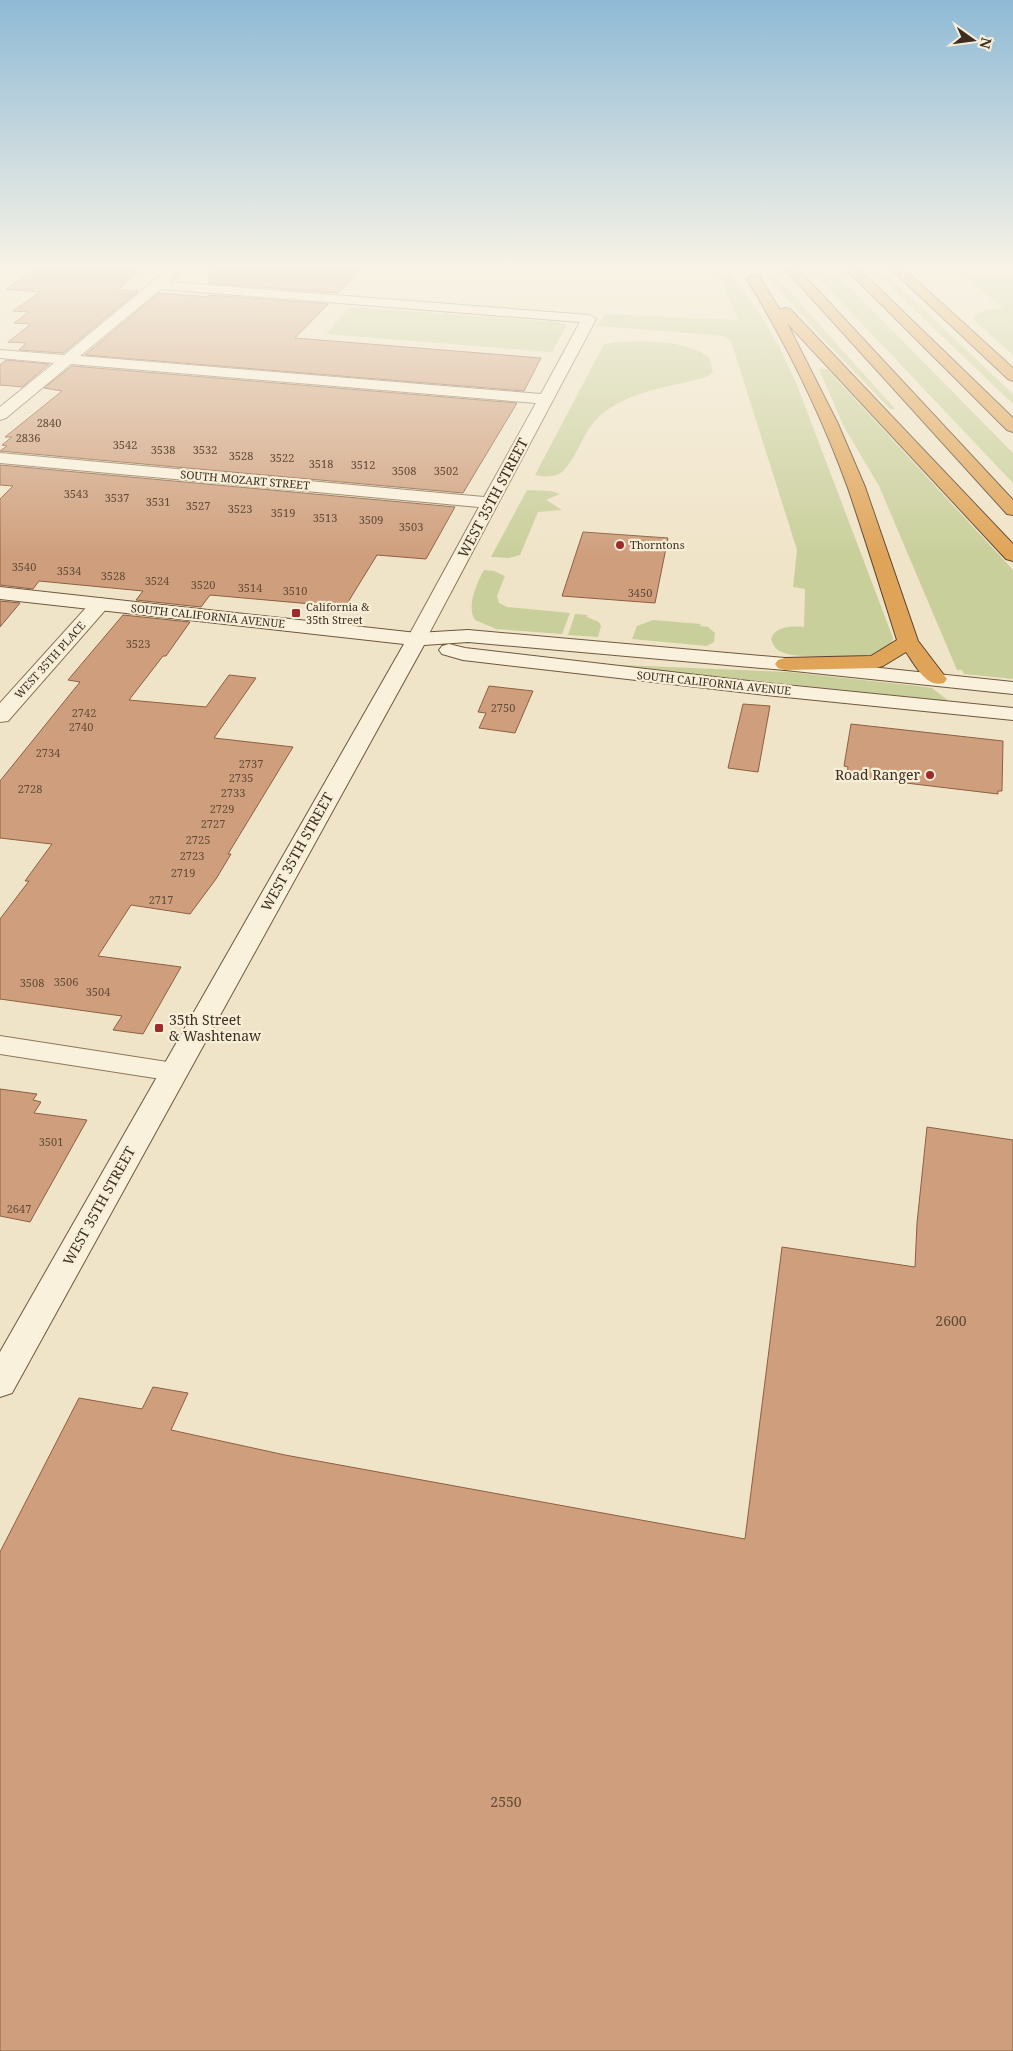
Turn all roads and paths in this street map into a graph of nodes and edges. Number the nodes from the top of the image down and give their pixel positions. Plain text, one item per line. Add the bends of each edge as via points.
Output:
1 (61, 365) edge
2 (125, 365) edge
3 (564, 365) edge
4 (801, 365) edge
5 (834, 365) edge
6 (879, 365) edge
7 (950, 365) edge
8 (1001, 365) edge
9 (1013, 376) edge
10 (546, 399) junction
11 (0, 415) edge
12 (1013, 427) edge
13 (0, 458) edge
14 (490, 502) junction
15 (1013, 510) edge
16 (1013, 555) edge
17 (0, 593) edge
18 (100, 604) junction
19 (417, 639) junction
20 (908, 642) junction
21 (785, 664) junction
22 (937, 679) junction
23 (1013, 688) edge
24 (968, 710) junction
25 (1013, 714) edge
26 (0, 716) edge
27 (0, 1045) edge
28 (174, 1072) junction
29 (0, 1382) edge

1 - 11 street
2 - 10 street
3 - 10 street, WEST 35TH STREET
4 - 20 highway via 856,487
5 - 16 highway
6 - 15 highway
7 - 12 highway
8 - 9 highway
10 - 14 street, WEST 35TH STREET
13 - 14 street, SOUTH MOZART STREET
14 - 19 street, WEST 35TH STREET
17 - 18 street, SOUTH CALIFORNIA AVENUE
18 - 19 street, SOUTH CALIFORNIA AVENUE
18 - 26 street, WEST 35TH PLACE
19 - 21 street, SOUTH CALIFORNIA AVENUE via 468,636
19 - 24 street, SOUTH CALIFORNIA AVENUE via 463,654
19 - 28 street, WEST 35TH STREET
20 - 21 highway via 876,662
20 - 22 highway
21 - 22 street, SOUTH CALIFORNIA AVENUE
22 - 23 street, SOUTH CALIFORNIA AVENUE
22 - 24 street
24 - 25 street, SOUTH CALIFORNIA AVENUE
27 - 28 street
28 - 29 street, WEST 35TH STREET

